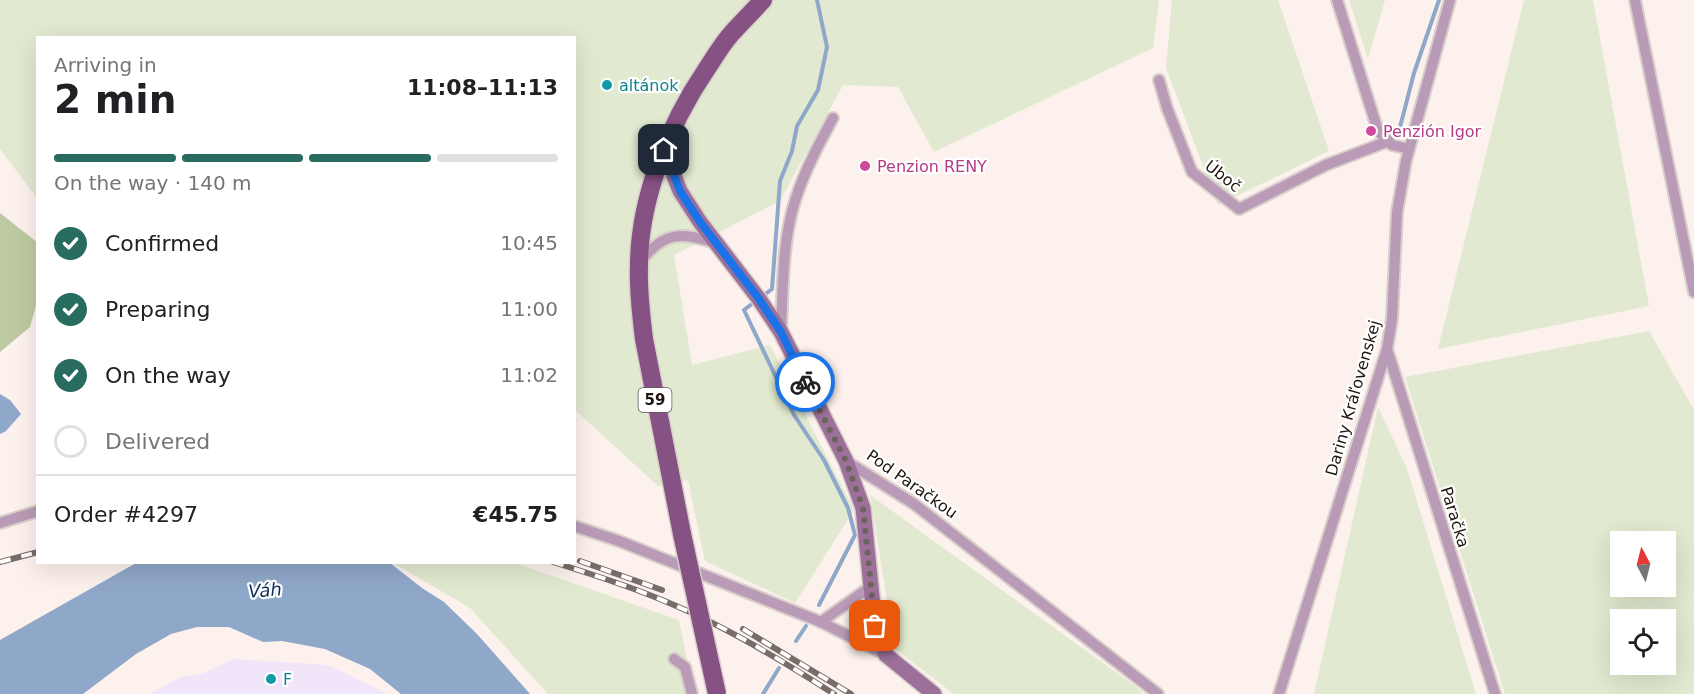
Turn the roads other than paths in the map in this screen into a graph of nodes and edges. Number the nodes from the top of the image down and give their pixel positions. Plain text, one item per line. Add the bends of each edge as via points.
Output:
1 (763, 0) edge
2 (1337, 0) edge
3 (1450, 0) edge
4 (1635, 0) edge
5 (1159, 80) dead end
6 (832, 118) dead end
7 (1389, 141) junction
8 (1409, 149) junction
9 (664, 150) junction
10 (717, 243) junction
11 (638, 264) junction
12 (1694, 292) edge
13 (781, 332) junction
14 (1387, 349) junction
15 (846, 461) junction
16 (36, 513) edge
17 (0, 523) edge
18 (576, 527) edge
19 (870, 587) junction
20 (821, 622) junction
21 (886, 655) junction
22 (674, 658) dead end
23 (692, 694) edge
24 (717, 694) edge
25 (934, 694) edge
26 (1158, 694) edge
27 (1279, 694) edge
28 (1495, 694) edge

1 - 9 main road, 59 via 731,33 696,85
2 - 7 street via 1378,131
3 - 8 street, Dariny Kráľovenskej
4 - 12 street
5 - 7 street, Úboč via 1192,172 1239,209 1326,165
6 - 13 street via 795,200 784,258
7 - 8 street
8 - 14 street, Dariny Kráľovenskej via 1397,212
9 - 10 street, Pod Paračkou via 680,191
9 - 11 main road, 59 via 649,200
10 - 11 street via 691,236 669,238 652,247
10 - 13 street, Pod Paračkou
11 - 24 main road, 59, bridge via 644,339
13 - 15 street, Pod Paračkou
14 - 27 street, Dariny Kráľovenskej
14 - 28 street, Paračka
15 - 19 street via 863,508
15 - 26 street, Pod Paračkou via 914,504
16 - 17 street
18 - 20 street
19 - 20 street
19 - 21 street via 875,626
20 - 21 street
21 - 25 street
22 - 23 street via 685,667

